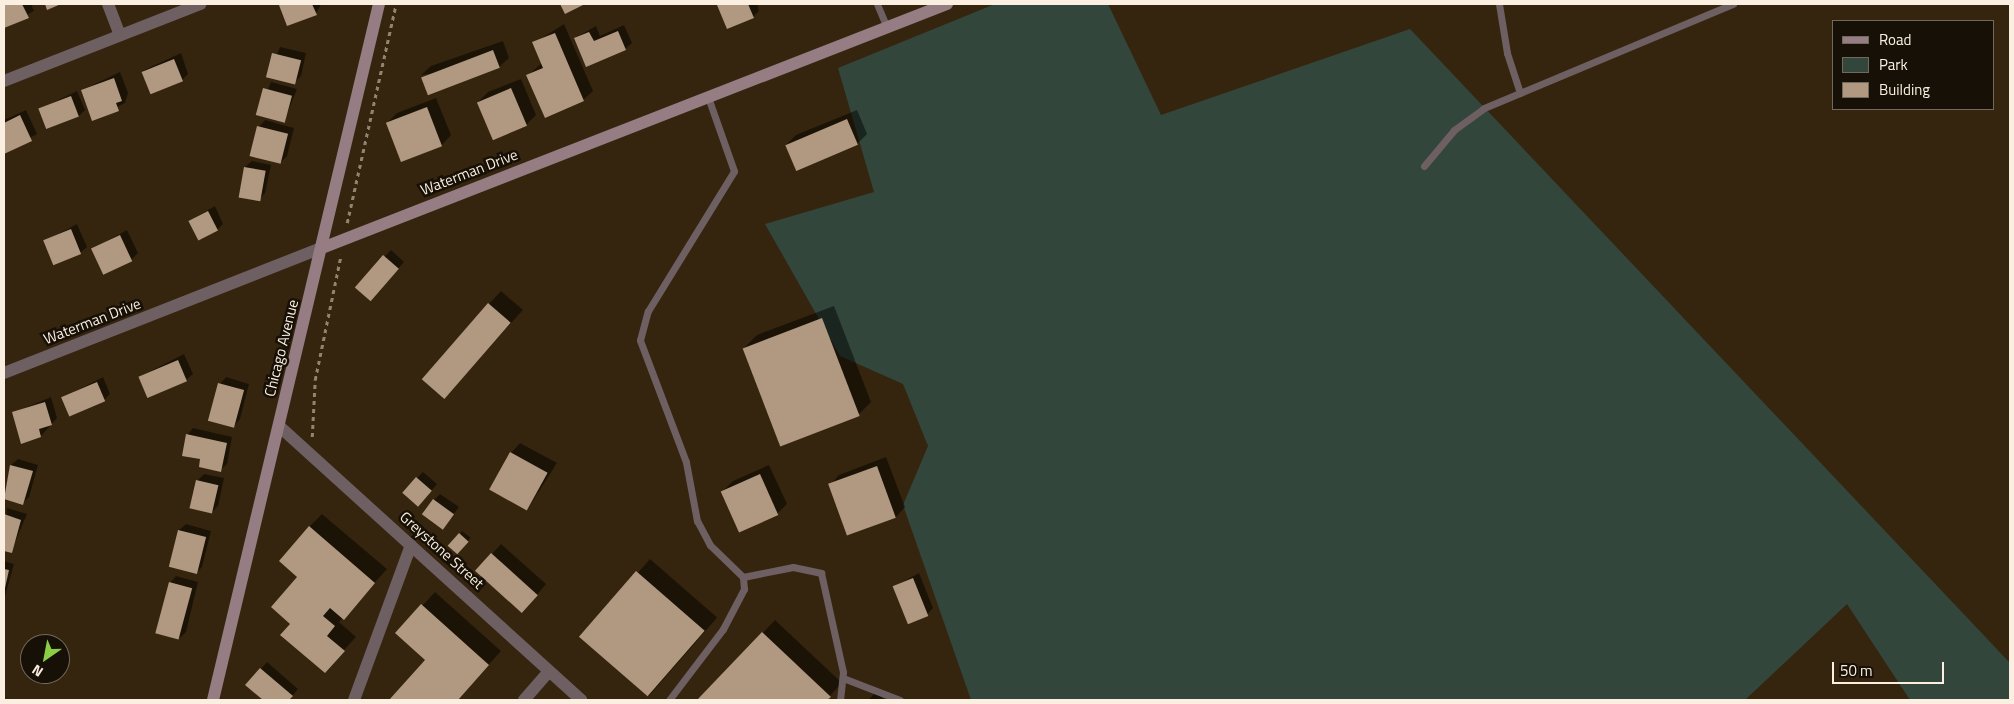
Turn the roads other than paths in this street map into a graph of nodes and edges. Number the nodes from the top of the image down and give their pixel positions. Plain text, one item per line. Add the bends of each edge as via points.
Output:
1 (108, 4) edge
2 (200, 4) edge
3 (379, 4) edge
4 (877, 4) edge
5 (947, 4) edge
6 (1499, 4) edge
7 (1733, 4) edge
8 (887, 27) junction
9 (120, 35) junction
10 (4, 81) edge
11 (1520, 92) junction
12 (708, 98) junction
13 (1424, 166) dead end
14 (322, 248) junction
15 (4, 373) edge
16 (278, 426) junction
17 (411, 545) junction
18 (744, 578) junction
19 (549, 671) junction
20 (843, 678) junction
21 (213, 700) edge
22 (354, 700) edge
23 (524, 700) edge
24 (581, 700) edge
25 (669, 700) edge
26 (840, 700) edge
27 (900, 700) edge

1 - 9 street
2 - 9 street
3 - 14 street, Chicago Avenue
4 - 8 lane
5 - 8 street, Waterman Drive
6 - 11 lane via 1507,53
7 - 11 lane
8 - 12 street, Waterman Drive
9 - 10 street
11 - 13 lane via 1465,121
12 - 14 street, Waterman Drive
12 - 18 lane via 734,171 648,311 640,340 686,462 697,521 710,545
14 - 15 street, Waterman Drive
14 - 16 street, Chicago Avenue
16 - 17 street, Greystone Street
16 - 21 street, Chicago Avenue
17 - 19 street, Greystone Street
17 - 22 street
18 - 20 lane via 793,567 821,573
18 - 25 lane via 744,590 723,629
19 - 23 street
19 - 24 street, Greystone Street
20 - 26 lane
20 - 27 lane

